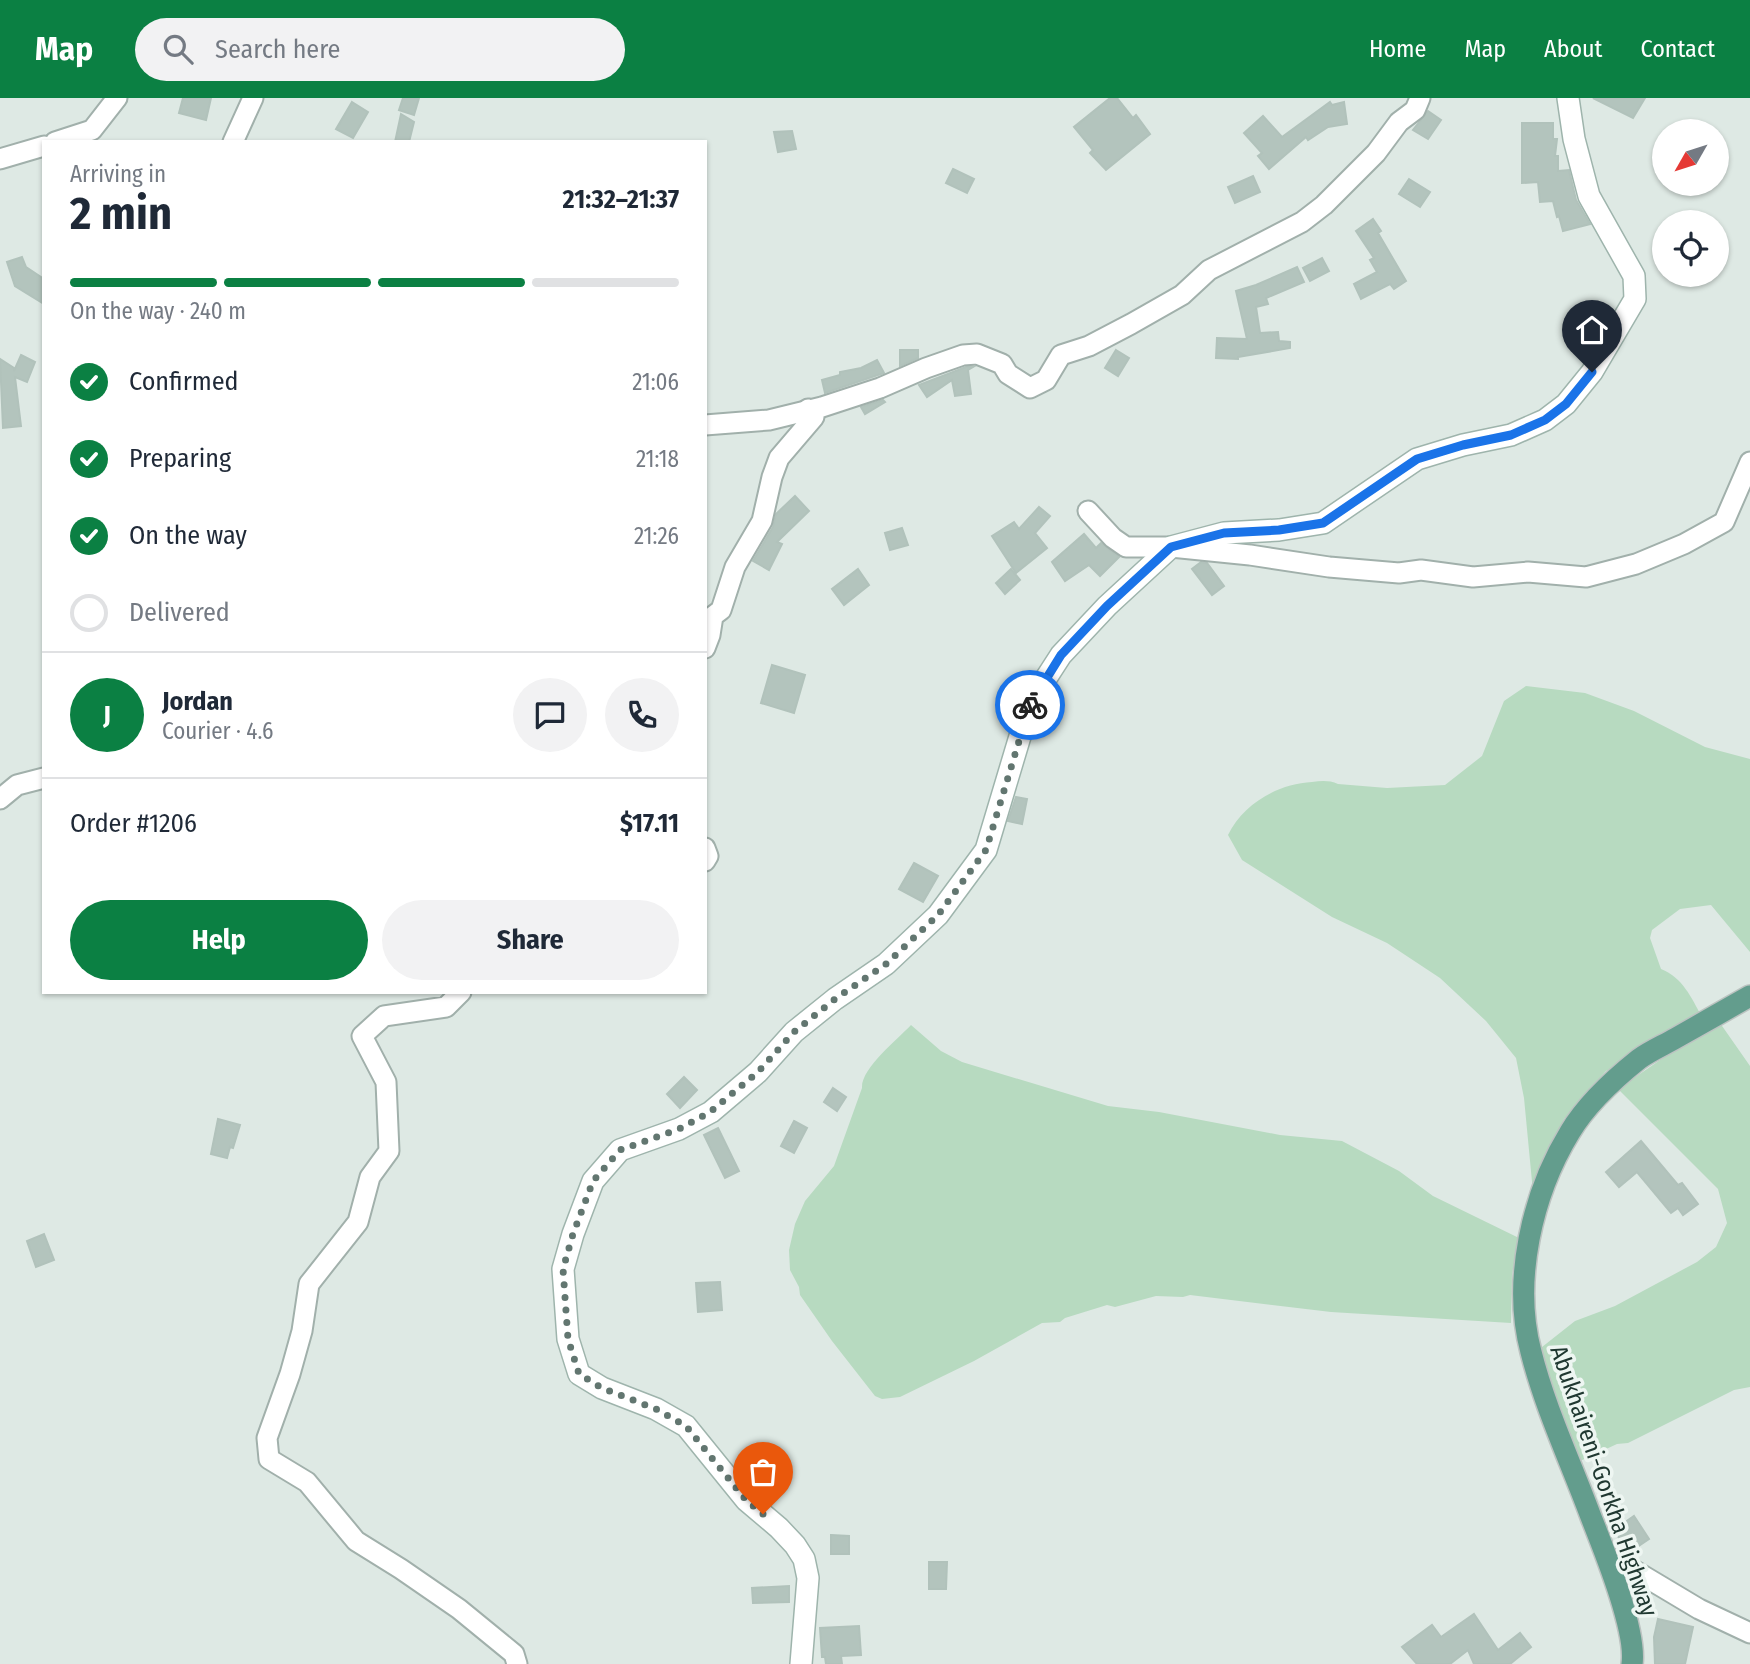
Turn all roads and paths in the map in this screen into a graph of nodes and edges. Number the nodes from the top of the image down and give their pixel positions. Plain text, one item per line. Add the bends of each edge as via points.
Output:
1 (117, 98) edge
2 (253, 98) edge
3 (1420, 98) edge
4 (1568, 98) edge
5 (61, 140) edge
6 (234, 140) edge
7 (42, 147) edge
8 (0, 159) edge
9 (808, 409) junction
10 (707, 425) edge
11 (1750, 462) edge
12 (1088, 511) dead end
13 (1171, 547) junction
14 (709, 620) edge
15 (707, 643) edge
16 (42, 779) edge
17 (0, 799) edge
18 (459, 994) edge
19 (1750, 996) edge
20 (1611, 1566) junction
21 (1750, 1633) edge
22 (517, 1664) edge
23 (802, 1664) edge
24 (1632, 1664) edge

1 - 5 street via 92,130
2 - 6 street
3 - 9 street via 1415,110 1399,122 1376,153 1302,222 1209,270 1182,295 1131,324 1061,355 1045,380 1030,388 1002,364 977,354
4 - 13 main road via 1589,196 1634,276 1635,299 1592,372 1566,404 1545,420 1511,435 1417,459 1323,523 1224,533
7 - 8 street
9 - 10 street via 769,420
9 - 14 street via 814,417 779,458 762,522 735,567 721,610
11 - 13 street via 1724,522 1636,564 1586,577 1528,572 1473,577 1421,570 1399,573
12 - 13 street via 1126,547
13 - 23 main road via 1061,655 1030,703 986,850 938,915 886,964 794,1032 758,1072 710,1112 679,1129 620,1150 593,1181 573,1234 563,1269 568,1339 579,1374 686,1426 746,1500 795,1545 808,1578
14 - 15 street
16 - 17 street via 17,785
18 - 22 street via 446,1007 384,1016 362,1036 386,1082 389,1151 370,1177 358,1222 309,1284 302,1331 267,1438 269,1459 307,1482 356,1541 459,1609 514,1654
19 - 20 main road, Abukhaireni-Gorkha Highway via 1640,1059 1597,1098 1570,1132 1546,1183 1533,1227 1524,1302 1530,1351
20 - 21 street via 1627,1566
20 - 24 main road, Abukhaireni-Gorkha Highway via 1634,1655

